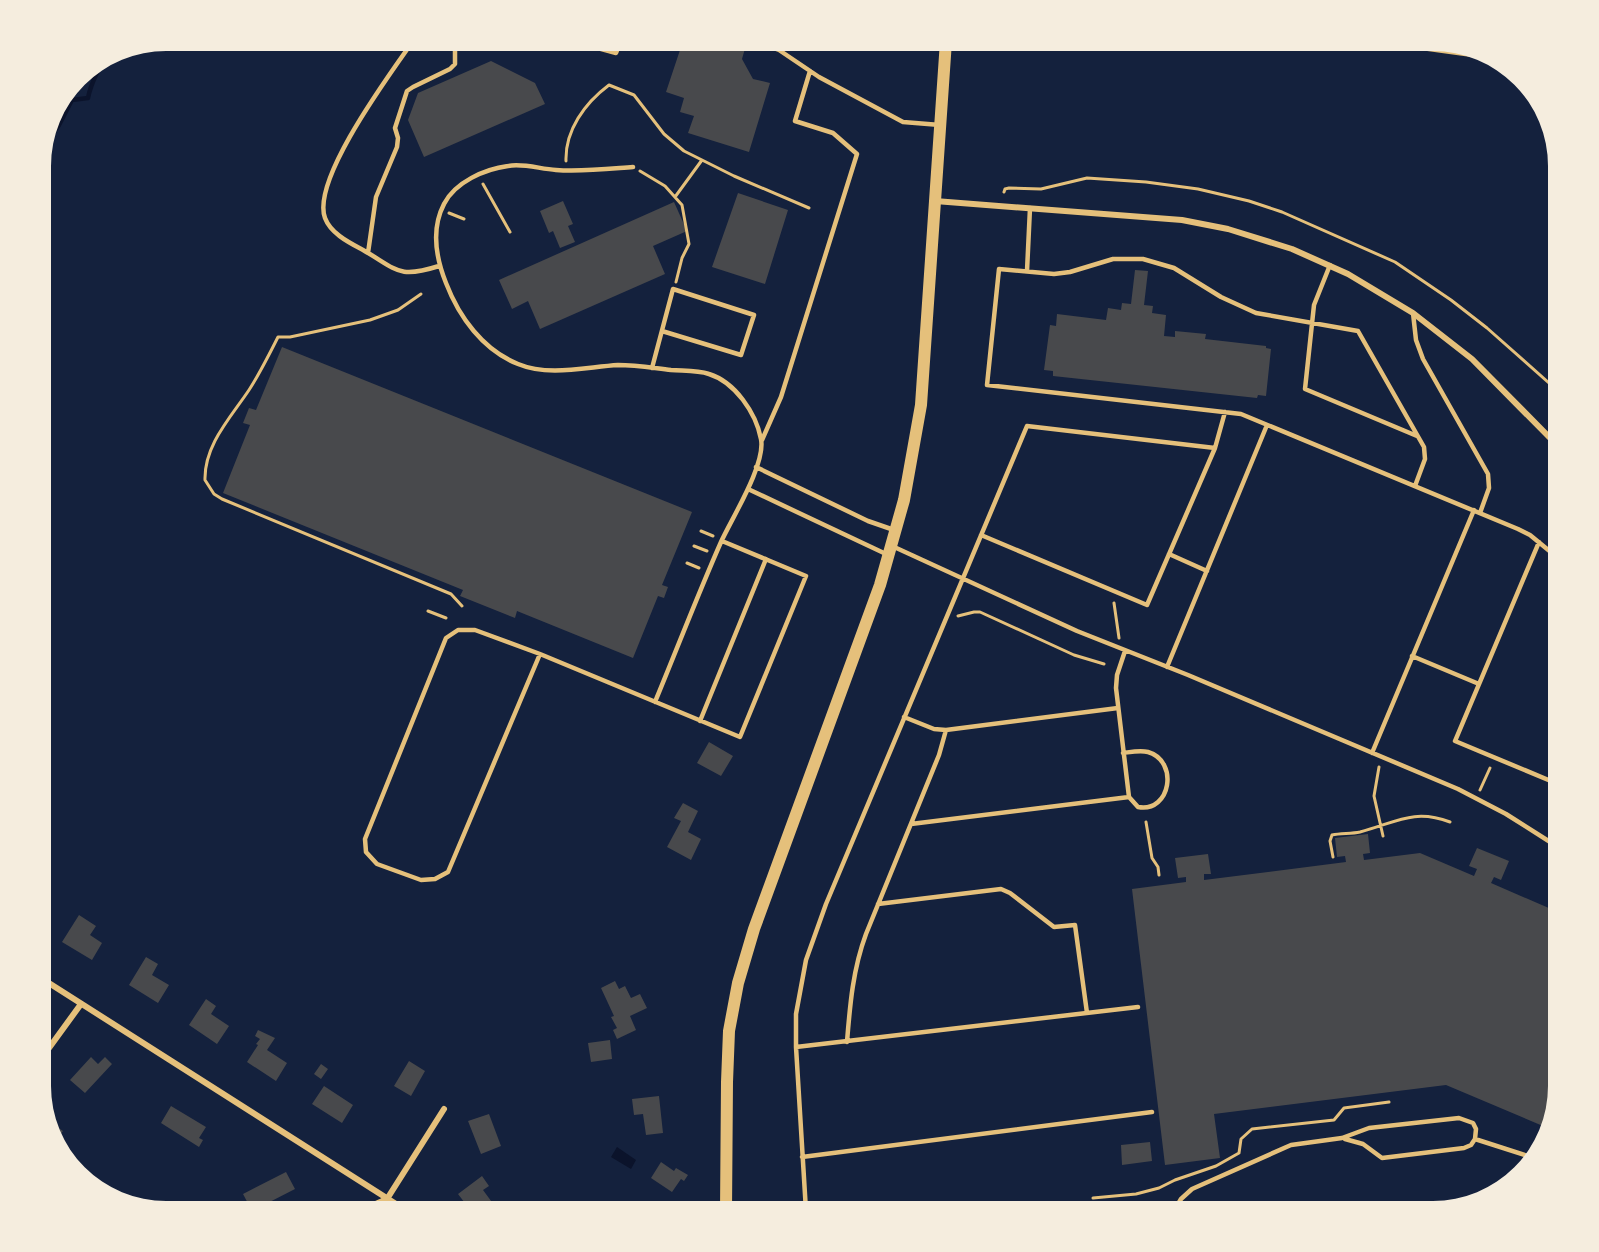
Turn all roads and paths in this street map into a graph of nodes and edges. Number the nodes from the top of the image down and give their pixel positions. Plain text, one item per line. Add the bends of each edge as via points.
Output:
1 (406, 51) edge
2 (455, 51) edge
3 (780, 51) edge
4 (945, 51) edge
5 (810, 71) junction
6 (940, 125) junction
7 (702, 160) junction
8 (633, 167) joint
9 (567, 171) junction
10 (478, 176) junction
11 (675, 197) junction
12 (935, 201) junction
13 (809, 208) dead end
14 (1030, 208) junction
15 (510, 232) dead end
16 (368, 253) junction
17 (1330, 265) junction
18 (439, 266) junction
19 (1027, 272) junction
20 (673, 289) junction
21 (421, 294) dead end
22 (1413, 313) junction
23 (1312, 322) junction
24 (662, 330) junction
25 (652, 368) junction
26 (1226, 412) junction
27 (1267, 425) junction
28 (1418, 436) junction
29 (1548, 436) edge
30 (762, 440) junction
31 (1215, 448) junction
32 (756, 467) junction
33 (1415, 486) junction
34 (748, 489) junction
35 (1477, 512) junction
36 (896, 530) junction
37 (981, 535) junction
38 (722, 541) junction
39 (1539, 542) junction
40 (1548, 550) edge
41 (891, 551) junction
42 (1169, 554) junction
43 (766, 559) junction
44 (1207, 571) junction
45 (963, 578) junction
46 (1118, 593) junction
47 (462, 606) dead end
48 (428, 611) dead end
49 (958, 616) dead end
50 (446, 618) dead end
51 (1119, 638) dead end
52 (1125, 651) junction
53 (540, 654) junction
54 (1412, 656) junction
55 (1104, 664) dead end
56 (1167, 667) junction
57 (1479, 684) junction
58 (655, 702) junction
59 (1118, 708) junction
60 (904, 717) junction
61 (700, 721) junction
62 (946, 730) junction
63 (1123, 753) junction
64 (1372, 753) junction
65 (1379, 767) dead end
66 (1490, 768) dead end
67 (1548, 780) edge
68 (1480, 790) dead end
69 (1129, 797) junction
70 (1146, 822) dead end
71 (1450, 822) dead end
72 (911, 824) junction
73 (1380, 825) junction
74 (1383, 836) dead end
75 (1548, 841) edge
76 (1333, 857) dead end
77 (1159, 875) dead end
78 (878, 904) junction
79 (51, 984) edge
80 (81, 1004) junction
81 (1138, 1008) dead end
82 (1087, 1013) junction
83 (847, 1042) junction
84 (51, 1045) edge
85 (796, 1047) junction
86 (1389, 1102) dead end
87 (444, 1109) dead end
88 (1152, 1112) dead end
89 (1342, 1138) junction
90 (1476, 1139) junction
91 (1525, 1155) edge
92 (802, 1157) junction
93 (387, 1198) junction
94 (1084, 1200) dead end
95 (381, 1201) edge
96 (391, 1201) edge
97 (726, 1201) edge
98 (805, 1201) edge
99 (1180, 1201) edge

1 - 16 lane via 338,159 323,204 325,218 333,230
2 - 16 lane via 455,64 450,69 407,91 395,128 397,147 376,197
3 - 5 lane
4 - 6 main road
5 - 6 lane via 903,122
5 - 30 lane via 795,121 833,133 857,154 781,397
6 - 12 main road
7 - 9 path via 664,134 634,95 609,85 595,96 575,123 566,150
7 - 11 path
7 - 13 path
8 - 9 lane
8 - 11 path via 665,186
9 - 10 lane via 514,165
10 - 15 path
10 - 18 lane via 457,186 441,210 436,249
11 - 20 path via 682,205 689,244
12 - 14 street
12 - 36 main road via 921,405
14 - 17 street via 1151,216 1205,224 1267,241
14 - 19 lane
16 - 18 lane via 406,272
17 - 22 street
17 - 23 lane via 1316,297
18 - 25 lane via 456,306 472,330 494,351 518,364 535,369 619,365
19 - 23 lane via 1063,273 1113,260 1143,259 1174,268 1248,310
19 - 26 lane via 999,269 987,385
20 - 24 lane
20 - 24 lane via 754,315 741,354
21 - 47 path via 398,310 370,320 278,337 261,371 218,435 205,480 222,499 451,594
22 - 29 street via 1472,359
22 - 35 lane via 1423,359 1488,474 1489,488
23 - 28 lane via 1358,331
23 - 28 lane via 1305,389
24 - 25 lane
25 - 30 lane via 711,374 732,386 748,408
26 - 27 lane
26 - 31 lane
27 - 33 lane
27 - 44 lane
28 - 33 lane via 1425,454
30 - 32 lane
31 - 37 lane via 1027,426
31 - 42 lane
32 - 34 lane
32 - 36 lane via 868,521
33 - 35 lane
34 - 38 lane
34 - 41 lane
35 - 39 lane
35 - 54 lane
36 - 41 main road
37 - 45 lane
37 - 46 lane
38 - 43 lane
38 - 58 lane
39 - 40 lane
39 - 57 lane
41 - 45 lane
41 - 97 main road via 738,983 728,1043
42 - 44 lane
42 - 46 lane via 1147,605
43 - 61 lane
43 - 61 lane via 806,576 740,737
44 - 56 lane
45 - 52 lane
45 - 60 lane
46 - 51 path via 1114,601
48 - 50 path
49 - 55 path via 980,612 1074,655
52 - 56 lane
52 - 59 lane via 1116,681
53 - 53 lane via 475,630 458,630 446,638 365,839 366,852 376,864 421,880 435,879 448,872
53 - 58 lane
54 - 57 lane
54 - 64 lane
56 - 64 lane
57 - 67 lane via 1455,741
58 - 61 lane
59 - 62 lane
59 - 63 lane
60 - 62 lane
60 - 85 lane via 813,938 799,993
62 - 72 lane
63 - 69 lane
63 - 69 lane via 1152,754 1167,771 1167,789 1155,804 1141,807
64 - 75 lane via 1475,798
65 - 73 path via 1374,796
66 - 68 path
69 - 72 lane
70 - 77 path
71 - 73 path via 1418,815
72 - 78 lane
73 - 74 path
73 - 76 path via 1332,835
78 - 82 lane via 1001,889 1054,927 1075,925
78 - 83 lane via 855,970
79 - 80 street
80 - 84 street
80 - 93 street
81 - 82 lane
82 - 83 lane
83 - 85 lane
85 - 92 lane
86 - 94 path via 1344,1108 1334,1120 1252,1129 1241,1139 1239,1153 1216,1166 1160,1188
87 - 93 street
88 - 92 lane
89 - 90 lane via 1360,1143 1385,1158 1464,1148
89 - 90 lane via 1369,1128 1463,1118 1473,1123
89 - 99 lane via 1294,1144 1192,1189
90 - 91 lane
92 - 98 lane
93 - 95 street
93 - 96 street

